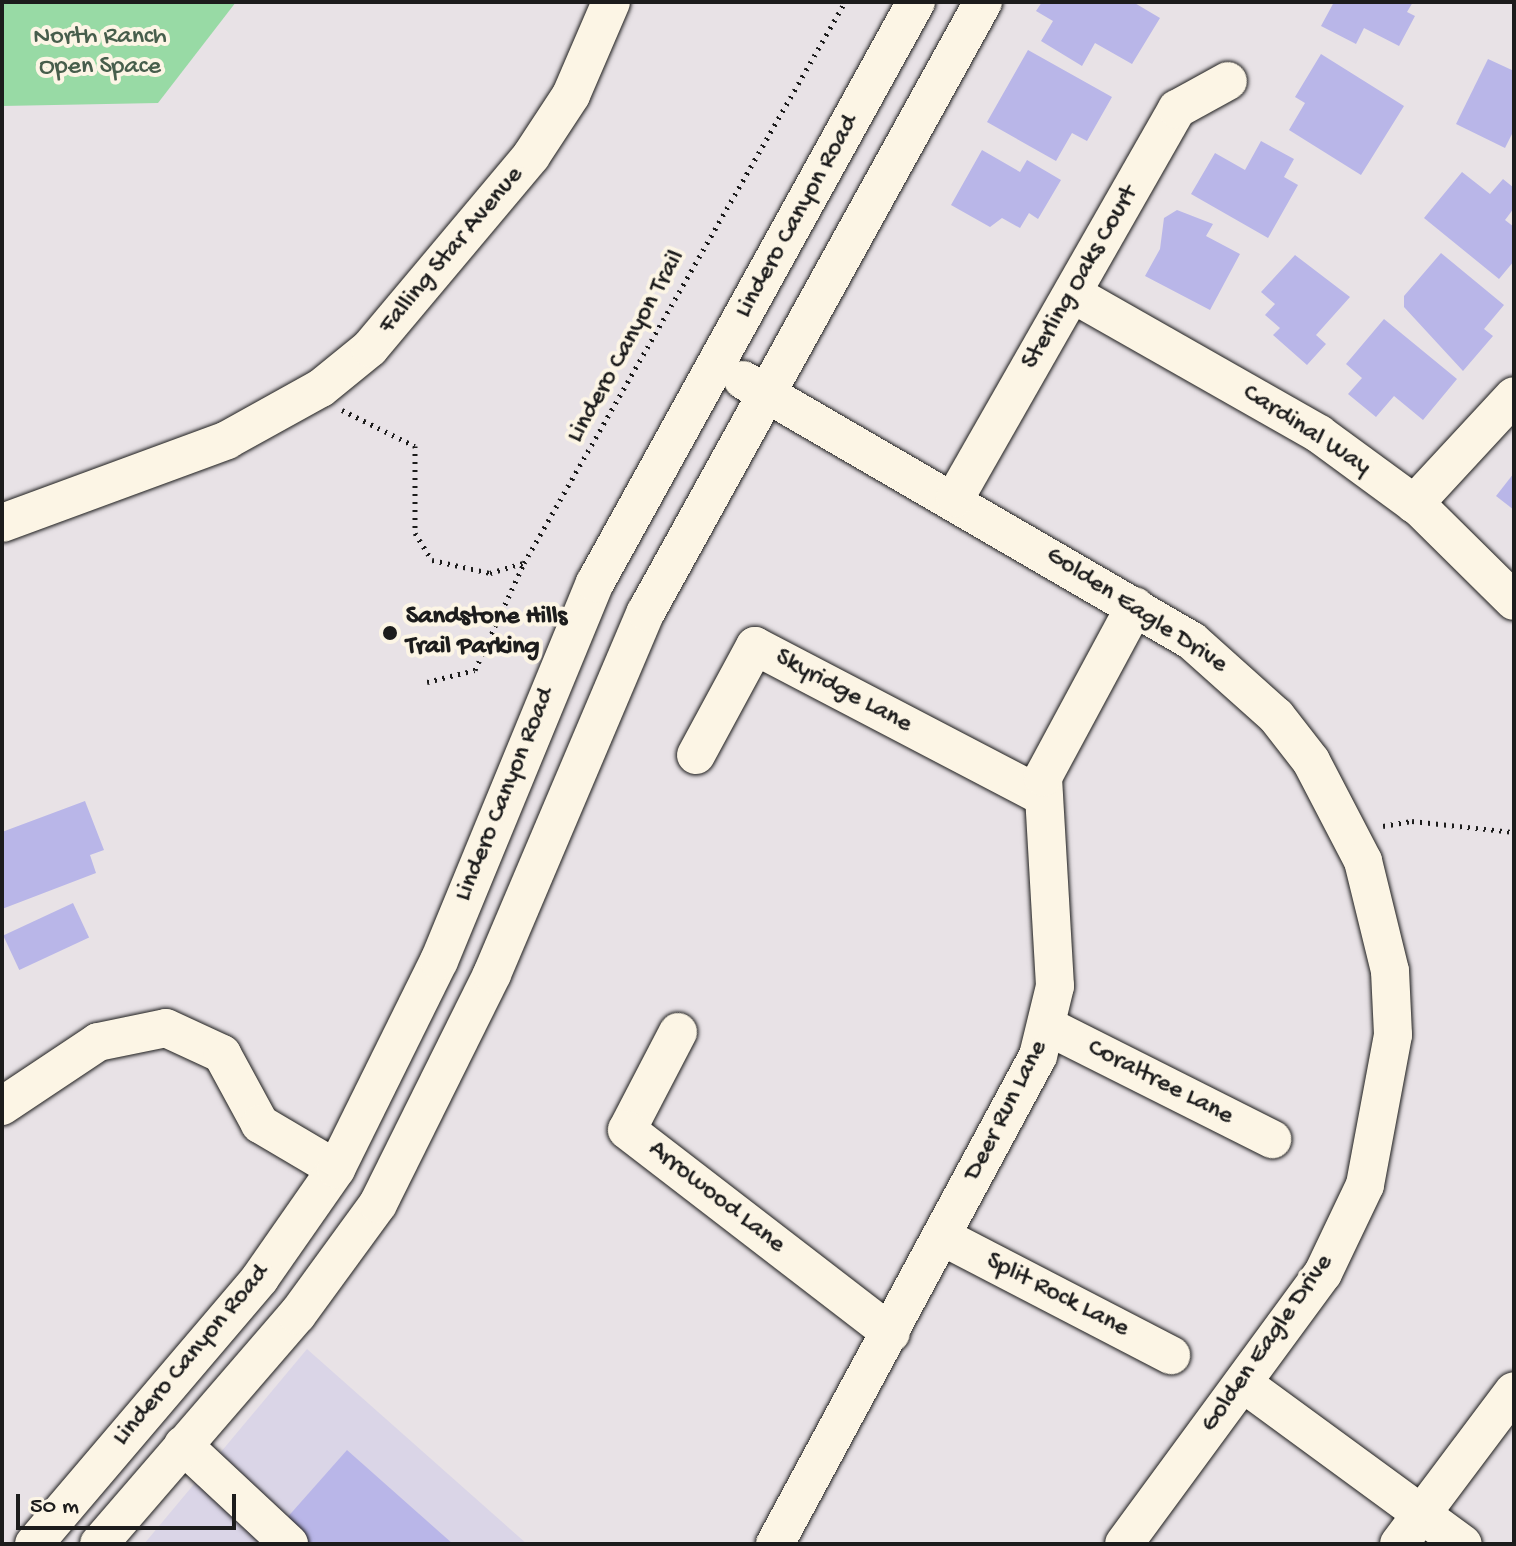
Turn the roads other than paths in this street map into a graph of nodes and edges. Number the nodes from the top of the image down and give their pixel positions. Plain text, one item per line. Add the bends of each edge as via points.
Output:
1 (611, 2) edge
2 (916, 2) edge
3 (983, 2) edge
4 (1228, 81) dead end
5 (1073, 294) junction
6 (716, 365) junction
7 (763, 391) junction
8 (1514, 396) edge
9 (955, 498) junction
10 (1414, 504) junction
11 (2, 523) edge
12 (1514, 601) edge
13 (1135, 606) junction
14 (696, 755) dead end
15 (1040, 795) junction
16 (1049, 1027) junction
17 (678, 1032) dead end
18 (2, 1106) edge
19 (1272, 1139) dead end
20 (336, 1169) junction
21 (943, 1237) junction
22 (891, 1333) junction
23 (1171, 1355) dead end
24 (1244, 1384) junction
25 (1514, 1391) edge
26 (183, 1445) junction
27 (1423, 1515) junction
28 (34, 1544) edge
29 (99, 1544) edge
30 (289, 1544) edge
31 (775, 1544) edge
32 (1124, 1544) edge
33 (1399, 1544) edge
34 (1463, 1544) edge

1 - 11 street, Falling Star Avenue via 571,95 531,156 414,303 321,388 227,440
2 - 6 street, Lindero Canyon Road
3 - 7 street, Lindero Canyon Road
4 - 5 street, Sterling Oaks Court via 1177,109
5 - 9 street, Sterling Oaks Court
5 - 10 street, Cardinal Way via 1319,434
6 - 7 street, Golden Eagle Drive
6 - 20 street, Lindero Canyon Road via 595,583 439,961
7 - 9 street, Golden Eagle Drive
7 - 26 street, Lindero Canyon Road via 646,612 492,974 391,1180 297,1315
8 - 10 street
9 - 13 street, Golden Eagle Drive
10 - 12 street, Cardinal Way
13 - 15 street, Deer Run Lane via 1050,758
13 - 24 street, Golden Eagle Drive via 1192,641 1276,716 1350,831 1380,915 1390,971 1393,1035 1381,1125 1365,1185 1323,1273
14 - 15 street, Skyridge Lane via 755,646
15 - 16 street, Deer Run Lane via 1055,986
16 - 19 street, Coraltree Lane
16 - 21 street, Deer Run Lane
17 - 22 street, Arrowood Lane via 627,1130
18 - 20 street via 98,1042 166,1028 222,1054 260,1124
20 - 28 street, Lindero Canyon Road via 260,1278
21 - 22 street, Deer Run Lane
21 - 23 street, Split Rock Lane
22 - 31 street, Deer Run Lane
24 - 27 street
24 - 32 street, Golden Eagle Drive
25 - 27 street
26 - 29 street, Lindero Canyon Road
26 - 30 street
27 - 33 street
27 - 34 street

